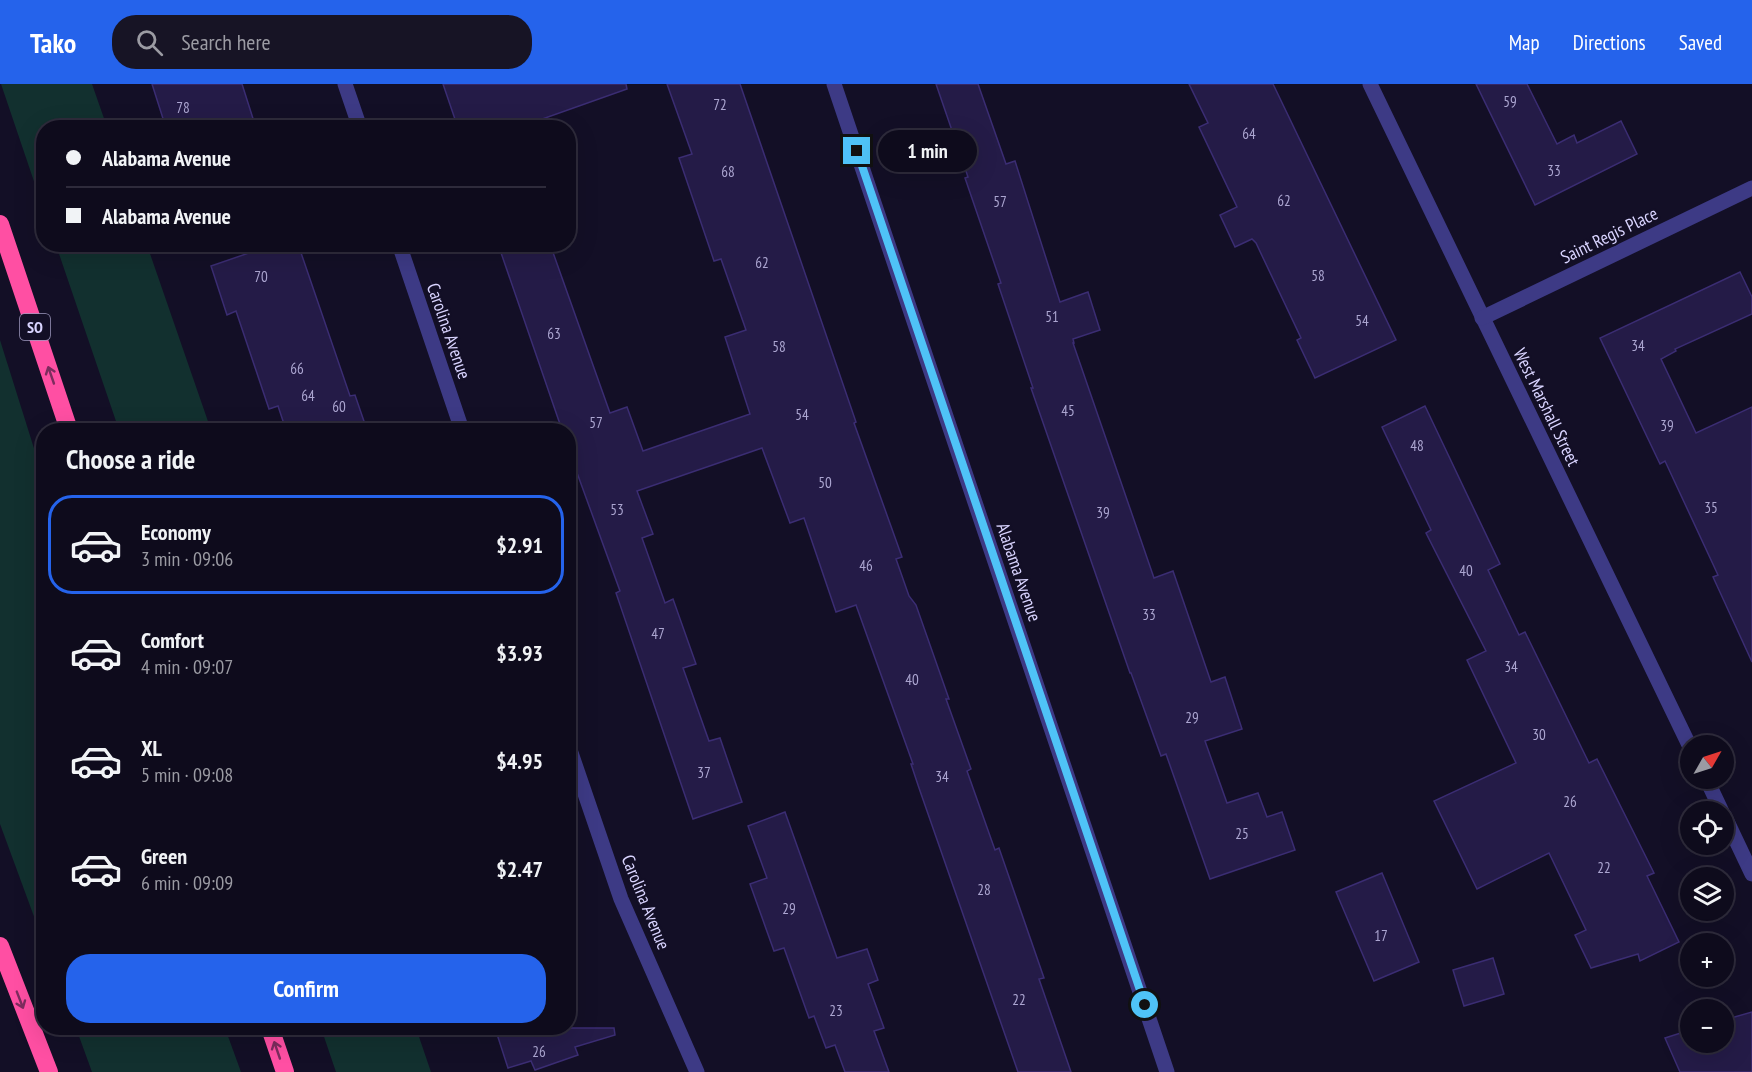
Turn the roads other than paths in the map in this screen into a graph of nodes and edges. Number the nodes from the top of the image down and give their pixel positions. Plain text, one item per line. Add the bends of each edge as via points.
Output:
1 (345, 84) edge
2 (834, 84) edge
3 (1370, 84) edge
4 (357, 120) edge
5 (1752, 188) edge
6 (0, 224) edge
7 (402, 252) edge
8 (1482, 318) junction
9 (67, 423) edge
10 (460, 423) edge
11 (1684, 735) edge
12 (576, 767) edge
13 (1734, 836) edge
14 (1752, 874) edge
15 (0, 946) edge
16 (272, 1035) edge
17 (49, 1072) edge
18 (285, 1072) edge
19 (697, 1072) edge
20 (1167, 1072) edge

1 - 4 street
2 - 20 street, Alabama Avenue
3 - 8 street, West Marshall Street
5 - 8 street, Saint Regis Place
9 -> 6 highway, SO
7 - 10 street, Carolina Avenue
8 - 11 street, West Marshall Street
12 - 19 street, Carolina Avenue via 621,899
13 - 14 street
15 -> 17 highway
18 -> 16 highway

